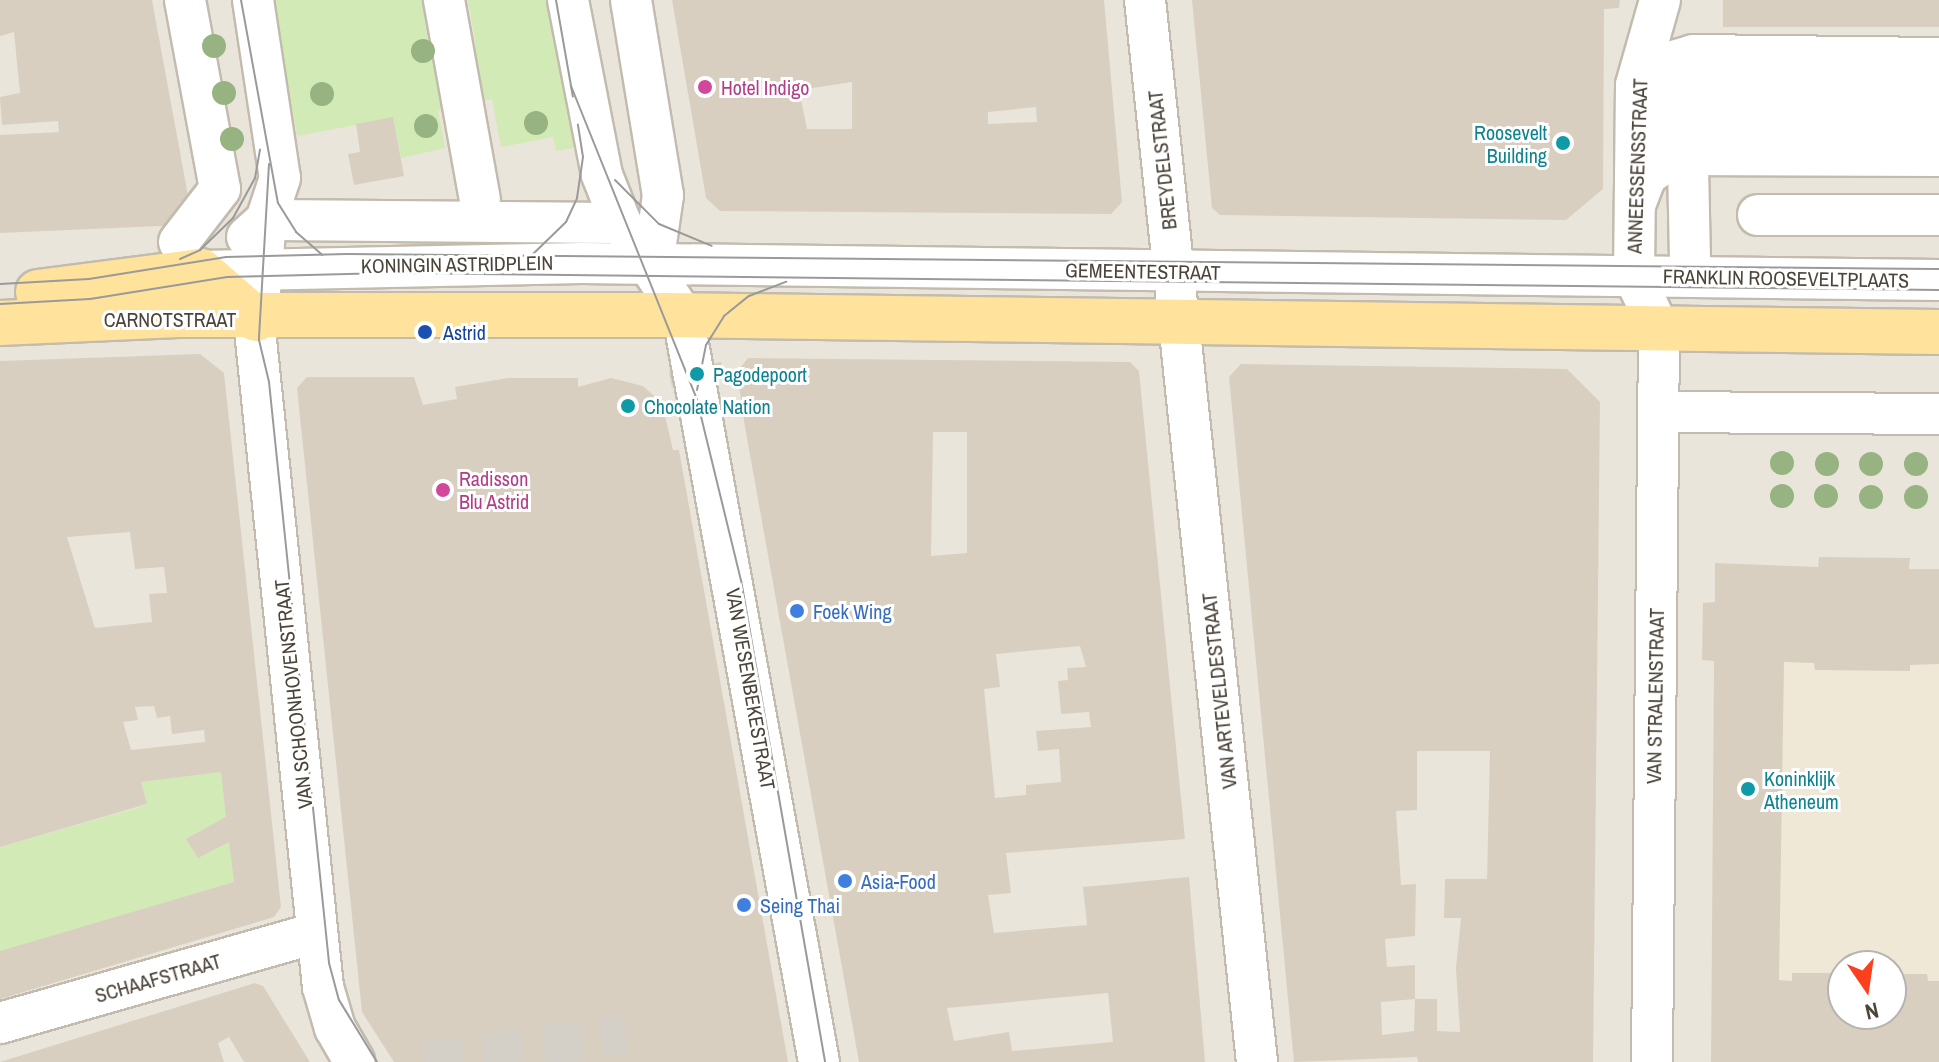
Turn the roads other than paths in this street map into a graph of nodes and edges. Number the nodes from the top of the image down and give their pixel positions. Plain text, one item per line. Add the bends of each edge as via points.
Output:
1 (185, 0) edge
2 (253, 0) edge
3 (444, 0) edge
4 (568, 0) edge
5 (631, 0) edge
6 (1145, 0) edge
7 (1660, 0) edge
8 (1939, 58) edge
9 (1939, 91) edge
10 (1939, 123) edge
11 (1939, 156) edge
12 (1688, 165) dead end
13 (1657, 198) junction
14 (480, 200) dead end
15 (1758, 215) dead end
16 (1939, 215) edge
17 (266, 220) junction
18 (621, 223) junction
19 (1734, 249) dead end
20 (190, 256) junction
21 (653, 264) junction
22 (261, 265) junction
23 (1175, 272) junction
24 (1634, 276) junction
25 (1939, 280) edge
26 (0, 294) edge
27 (683, 316) junction
28 (256, 319) junction
29 (1180, 320) junction
30 (0, 323) edge
31 (1659, 329) junction
32 (1939, 332) edge
33 (1658, 412) junction
34 (1939, 414) edge
35 (316, 933) junction
36 (0, 1023) edge
37 (355, 1062) edge
38 (819, 1062) edge
39 (1257, 1062) edge
40 (1652, 1062) edge

1 - 20 street via 220,189
2 - 17 street via 280,159 280,178
3 - 14 street
4 - 18 street via 593,143
5 - 21 street via 663,195
6 - 23 street, BREYDELSTRAAT
7 - 13 street, ANNEESSENSSTRAAT
8 - 13 street via 1675,57 1647,78
9 - 13 street via 1675,90 1646,110
10 - 13 street via 1675,123 1646,143
11 - 13 street via 1675,155 1646,176
12 - 13 street
13 - 19 street
13 - 24 street, ANNEESSENSSTRAAT
15 - 16 street
17 - 18 street
17 - 20 street
17 - 22 street
18 - 21 street
20 - 22 street, KONINGIN ASTRIDPLEIN
20 - 26 main road, CARNOTSTRAAT via 115,286
20 - 28 main road, CARNOTSTRAAT
21 - 22 street, KONINGIN ASTRIDPLEIN
21 - 23 street, GEMEENTESTRAAT
21 - 27 street
22 - 28 street
23 - 24 street, GEMEENTESTRAAT
23 - 29 street, BREYDELSTRAAT
24 - 25 street, FRANKLIN ROOSEVELTPLAATS
24 - 31 street, ANNEESSENSSTRAAT
27 - 28 main road
27 - 29 main road
27 - 38 street, VAN WESENBEKESTRAAT
28 - 30 main road, CARNOTSTRAAT via 178,315
28 - 35 street, VAN SCHOONHOVENSTRAAT
29 - 31 main road
29 - 39 street, VAN ARTEVELDESTRAAT
31 - 32 main road
31 - 33 street, VAN STRALENSTRAAT
33 - 34 street
33 - 40 street, VAN STRALENSTRAAT
35 - 36 street, SCHAAFSTRAAT
35 - 37 street, VAN SCHOONHOVENSTRAAT via 328,1009

